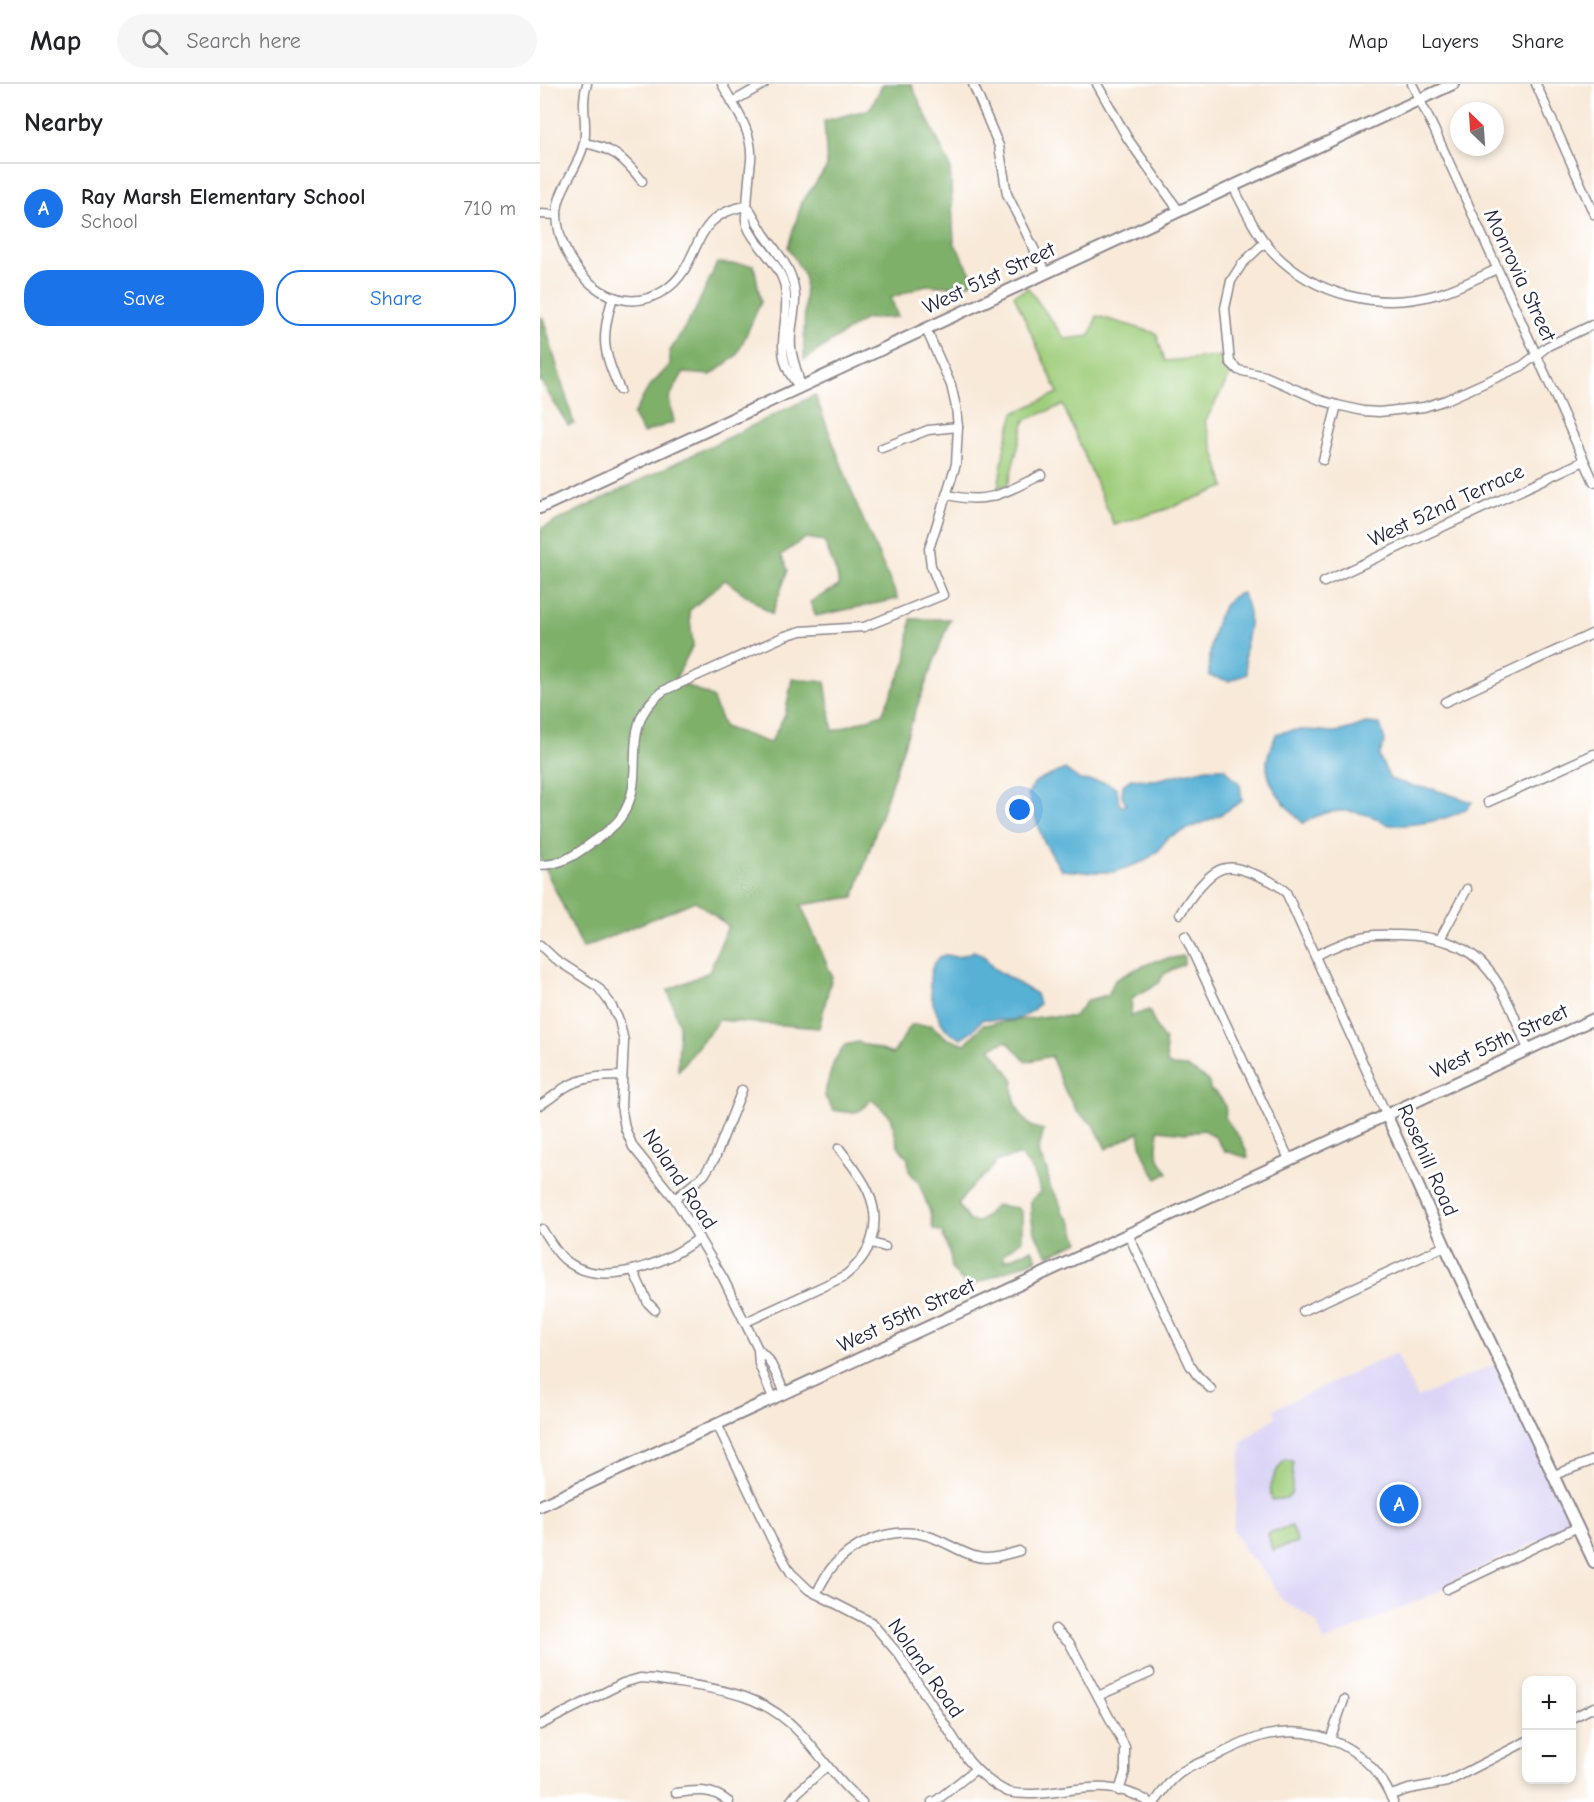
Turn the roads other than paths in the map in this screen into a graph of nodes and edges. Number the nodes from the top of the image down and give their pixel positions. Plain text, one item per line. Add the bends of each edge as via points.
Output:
1 (587, 84) edge
2 (722, 84) edge
3 (764, 84) edge
4 (973, 84) edge
5 (1097, 84) edge
6 (1412, 84) edge
7 (1453, 84) edge
8 (1536, 84) edge
9 (1419, 100) junction
10 (732, 102) junction
11 (584, 143) junction
12 (642, 181) dead end
13 (1233, 186) junction
14 (747, 206) junction
15 (1179, 211) junction
16 (540, 214) edge
17 (1594, 214) edge
18 (557, 215) junction
19 (1265, 242) junction
20 (1497, 269) junction
21 (1046, 273) junction
22 (613, 297) junction
23 (1594, 324) edge
24 (926, 329) junction
25 (1536, 355) junction
26 (800, 387) junction
27 (620, 390) dead end
28 (1337, 405) junction
29 (958, 427) junction
30 (882, 448) dead end
31 (1323, 460) dead end
32 (1584, 461) junction
33 (1041, 475) dead end
34 (1594, 482) edge
35 (948, 495) junction
36 (540, 507) edge
37 (1324, 582) dead end
38 (1594, 633) edge
39 (1445, 702) dead end
40 (1594, 754) edge
41 (1488, 802) dead end
42 (540, 865) edge
43 (1467, 889) dead end
44 (1180, 914) dead end
45 (1185, 936) dead end
46 (1440, 939) junction
47 (540, 945) edge
48 (1316, 955) junction
49 (1594, 1020) edge
50 (1528, 1049) junction
51 (622, 1076) junction
52 (742, 1090) dead end
53 (540, 1105) edge
54 (1386, 1114) junction
55 (839, 1148) dead end
56 (1289, 1159) junction
57 (675, 1199) junction
58 (543, 1229) dead end
59 (1128, 1234) junction
60 (699, 1238) junction
61 (872, 1243) junction
62 (1445, 1245) junction
63 (885, 1247) dead end
64 (633, 1270) junction
65 (655, 1310) dead end
66 (1303, 1311) dead end
67 (746, 1322) junction
68 (758, 1349) junction
69 (1211, 1389) dead end
70 (785, 1392) junction
71 (773, 1398) junction
72 (717, 1424) junction
73 (1594, 1460) edge
74 (1554, 1475) junction
75 (540, 1506) edge
76 (1578, 1527) junction
77 (1019, 1551) dead end
78 (1594, 1562) edge
79 (1447, 1589) dead end
80 (816, 1594) junction
81 (1055, 1629) dead end
82 (1150, 1673) dead end
83 (1098, 1696) junction
84 (1344, 1701) dead end
85 (1594, 1707) edge
86 (1576, 1716) edge
87 (540, 1725) edge
88 (1330, 1740) junction
89 (1522, 1744) edge
90 (827, 1766) junction
91 (976, 1769) junction
92 (1119, 1791) junction
93 (676, 1793) dead end
94 (1392, 1798) edge
95 (1042, 1799) edge
96 (729, 1802) edge
97 (790, 1802) edge
98 (861, 1802) edge
99 (932, 1802) edge
100 (1149, 1802) edge
101 (1155, 1802) edge

1 - 11 street
2 - 10 street
3 - 10 street
4 - 21 street via 999,146 1008,194
5 - 15 street via 1128,139
6 - 9 street, Monrovia Street
7 - 9 street, West 51st Street
8 - 17 street
9 - 13 street, West 51st Street
9 - 20 street, Monrovia Street
10 - 14 street via 750,145
11 - 12 street via 619,155
11 - 18 street
13 - 15 street, West 51st Street
13 - 19 street
14 - 22 street via 719,215 706,227 682,274 666,290 642,300
14 - 26 street via 746,220 756,239 771,250 791,299 782,334 783,355 791,378
15 - 21 street, West 51st Street
16 - 18 street
18 - 22 street via 562,241 576,267 598,291
19 - 20 street via 1305,277 1364,299 1419,299
19 - 28 street via 1231,281 1225,308 1228,358 1238,370 1265,376
20 - 25 street, Monrovia Street
21 - 24 street, West 51st Street
22 - 27 street via 604,344
23 - 25 street
24 - 26 street, West 51st Street
24 - 29 street via 951,385
25 - 28 street via 1522,366 1454,398 1424,407 1379,412
25 - 32 street, Monrovia Street
26 - 36 street, West 51st Street
28 - 31 street
29 - 30 street via 928,430
29 - 35 street via 957,464
32 - 34 street, Monrovia Street
32 - 37 street, West 52nd Terrace
33 - 35 street via 982,500
35 - 42 street via 929,549 931,566 943,595 864,627 801,631 785,636 663,691 640,716 633,792 621,818 565,860
38 - 39 street
40 - 41 street
43 - 46 street
44 - 48 street, Rosehill Road via 1206,880 1218,870 1234,868 1274,881 1286,892
45 - 56 street
46 - 48 street via 1373,935
46 - 50 street via 1468,952 1491,973
47 - 51 street, Noland Road via 597,987 610,1003 624,1041
48 - 54 street, Rosehill Road
49 - 50 street, West 55th Street
50 - 54 street, West 55th Street
51 - 53 street via 581,1080
51 - 57 street, Noland Road via 621,1106 633,1147
52 - 57 street via 715,1158 704,1175
54 - 56 street, West 55th Street
54 - 62 street, Rosehill Road
55 - 61 street via 868,1191 874,1220
56 - 59 street, West 55th Street
57 - 60 street, Noland Road
58 - 64 street via 565,1260 583,1270 614,1274
59 - 69 street via 1190,1365
59 - 70 street, West 55th Street
60 - 64 street via 664,1259
60 - 67 street, Noland Road
61 - 63 street
61 - 67 street via 843,1277
62 - 66 street
62 - 74 street, Rosehill Road
64 - 65 street
67 - 68 street, Noland Road
68 - 70 street, Noland Road via 769,1360
68 - 71 street, Noland Road via 759,1364
70 - 71 street, West 55th Street
71 - 72 street, West 55th Street
72 - 75 street, West 55th Street
72 - 80 street, Noland Road via 791,1573
73 - 74 street
74 - 76 street, Rosehill Road
76 - 78 street, Rosehill Road
76 - 79 street
77 - 80 street via 975,1557 927,1535 901,1532 877,1537 837,1561
80 - 91 street, Noland Road via 854,1612 878,1629
81 - 83 street via 1069,1642
82 - 83 street
83 - 92 street via 1125,1747 1125,1772
84 - 88 street
85 - 86 street
87 - 90 street via 623,1683 655,1679 745,1696 773,1709 800,1733
88 - 94 street via 1362,1758
88 - 101 street via 1286,1732 1249,1740 1180,1773
89 - 94 street via 1446,1782 1409,1789
90 - 97 street
90 - 98 street
91 - 95 street, Noland Road via 1008,1792
91 - 99 street
92 - 95 street, Noland Road via 1094,1789
92 - 100 street, Noland Road
93 - 96 street via 700,1790

